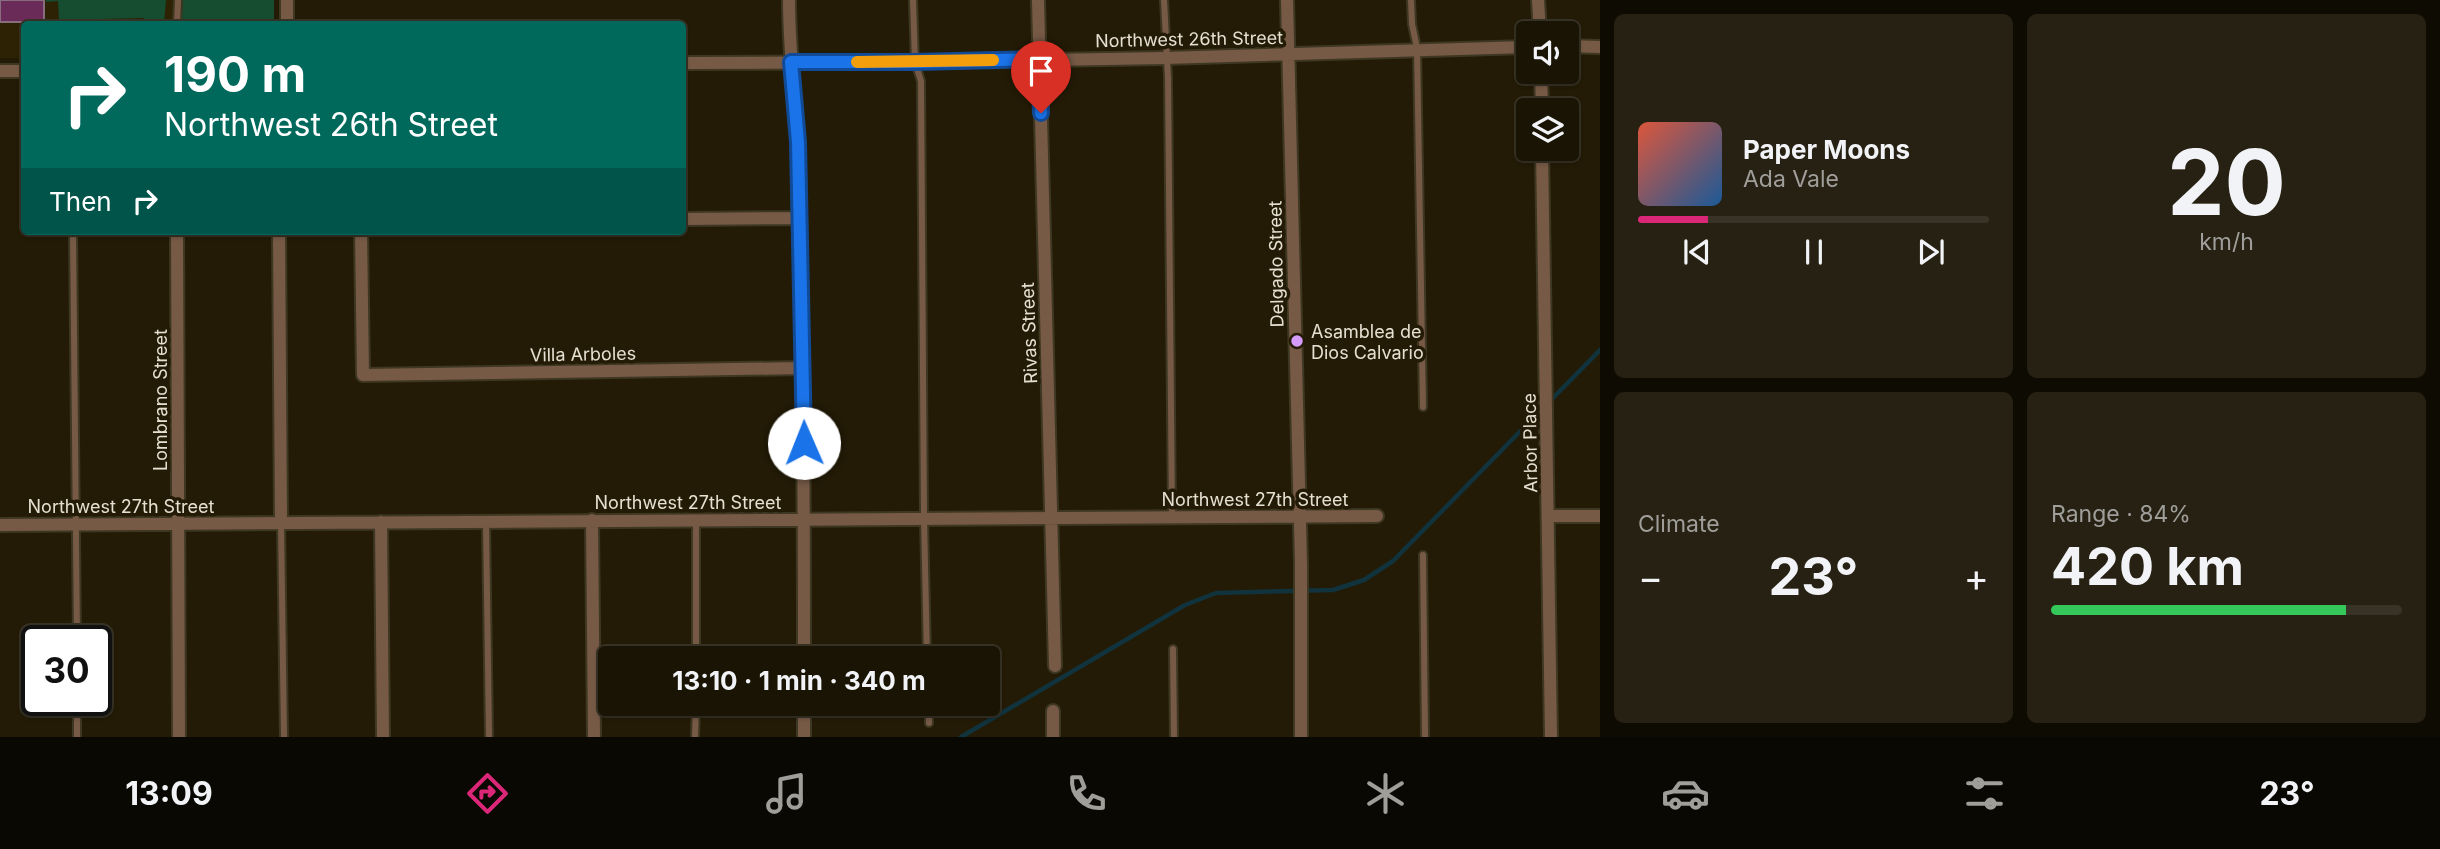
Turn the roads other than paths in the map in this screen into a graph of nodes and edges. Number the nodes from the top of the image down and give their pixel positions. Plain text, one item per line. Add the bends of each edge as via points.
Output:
1 (178, 0) edge
2 (287, 0) edge
3 (789, 0) edge
4 (913, 0) edge
5 (1038, 0) edge
6 (1164, 0) edge
7 (1287, 0) edge
8 (1411, 0) edge
9 (1538, 0) edge
10 (177, 21) edge
11 (287, 21) edge
12 (1539, 21) edge
13 (1516, 47) edge
14 (1579, 47) edge
15 (1600, 47) edge
16 (1417, 48) junction
17 (1289, 55) junction
18 (1165, 58) junction
19 (1039, 59) junction
20 (791, 62) junction
21 (915, 62) junction
22 (686, 63) edge
23 (0, 71) edge
24 (21, 71) edge
25 (1542, 161) edge
26 (800, 218) junction
27 (686, 219) edge
28 (74, 235) edge
29 (177, 235) edge
30 (279, 235) edge
31 (361, 235) edge
32 (803, 368) junction
33 (1423, 407) dead end
34 (1377, 516) dead end
35 (1549, 516) junction
36 (1600, 516) edge
37 (1052, 517) junction
38 (1172, 517) junction
39 (1300, 517) junction
40 (924, 518) junction
41 (696, 519) junction
42 (804, 519) junction
43 (592, 520) junction
44 (281, 522) junction
45 (381, 522) junction
46 (486, 522) junction
47 (178, 523) junction
48 (0, 524) edge
49 (77, 524) junction
50 (1423, 555) dead end
51 (77, 625) edge
52 (695, 646) edge
53 (804, 646) edge
54 (928, 646) edge
55 (1173, 649) dead end
56 (1055, 666) dead end
57 (1053, 711) dead end
58 (77, 716) edge
59 (695, 716) edge
60 (804, 716) edge
61 (929, 716) edge
62 (929, 723) dead end
63 (77, 737) edge
64 (179, 737) edge
65 (284, 737) edge
66 (383, 737) edge
67 (489, 737) edge
68 (594, 737) edge
69 (695, 737) edge
70 (804, 737) edge
71 (1053, 737) edge
72 (1174, 737) edge
73 (1301, 737) edge
74 (1425, 737) edge
75 (1551, 737) edge

1 - 10 lane
2 - 11 street
3 - 20 street
4 - 21 lane
5 - 19 street, Rivas Street
6 - 18 lane
7 - 17 street, Delgado Street
8 - 16 lane
9 - 12 street
13 - 16 street, Northwest 26th Street
14 - 15 street
16 - 17 street, Northwest 26th Street
16 - 33 lane
17 - 18 street, Northwest 26th Street
17 - 39 street, Delgado Street
18 - 19 street, Northwest 26th Street
18 - 38 lane
19 - 21 street, Northwest 26th Street
19 - 37 street, Rivas Street
20 - 21 street, Northwest 26th Street
20 - 22 street, Northwest 26th Street
20 - 26 street
21 - 40 lane via 921,81
23 - 24 street
25 - 35 street, Arbor Place
26 - 27 street
26 - 32 street
28 - 49 lane
29 - 47 street, Lombrano Street
30 - 44 street
31 - 32 street, Villa Arboles via 363,375
32 - 42 street
34 - 39 street, Northwest 27th Street
35 - 36 street
35 - 75 street, Arbor Place
37 - 38 street, Northwest 27th Street
37 - 40 street, Northwest 27th Street
37 - 56 street, Rivas Street
38 - 39 street, Northwest 27th Street
39 - 73 street, Delgado Street
40 - 42 street, Northwest 27th Street
40 - 54 lane
41 - 42 street, Northwest 27th Street
41 - 43 street, Northwest 27th Street
41 - 52 lane
42 - 53 street
43 - 46 street, Northwest 27th Street
43 - 68 street
44 - 45 street, Northwest 27th Street
44 - 47 street, Northwest 27th Street
44 - 65 lane
45 - 46 street, Northwest 27th Street
45 - 66 street
46 - 67 lane
47 - 49 street, Northwest 27th Street
47 - 64 street, Lombrano Street
48 - 49 street, Northwest 27th Street
49 - 51 lane
50 - 74 lane
55 - 72 lane
57 - 71 street
58 - 63 lane
59 - 69 lane
60 - 70 street
61 - 62 lane

